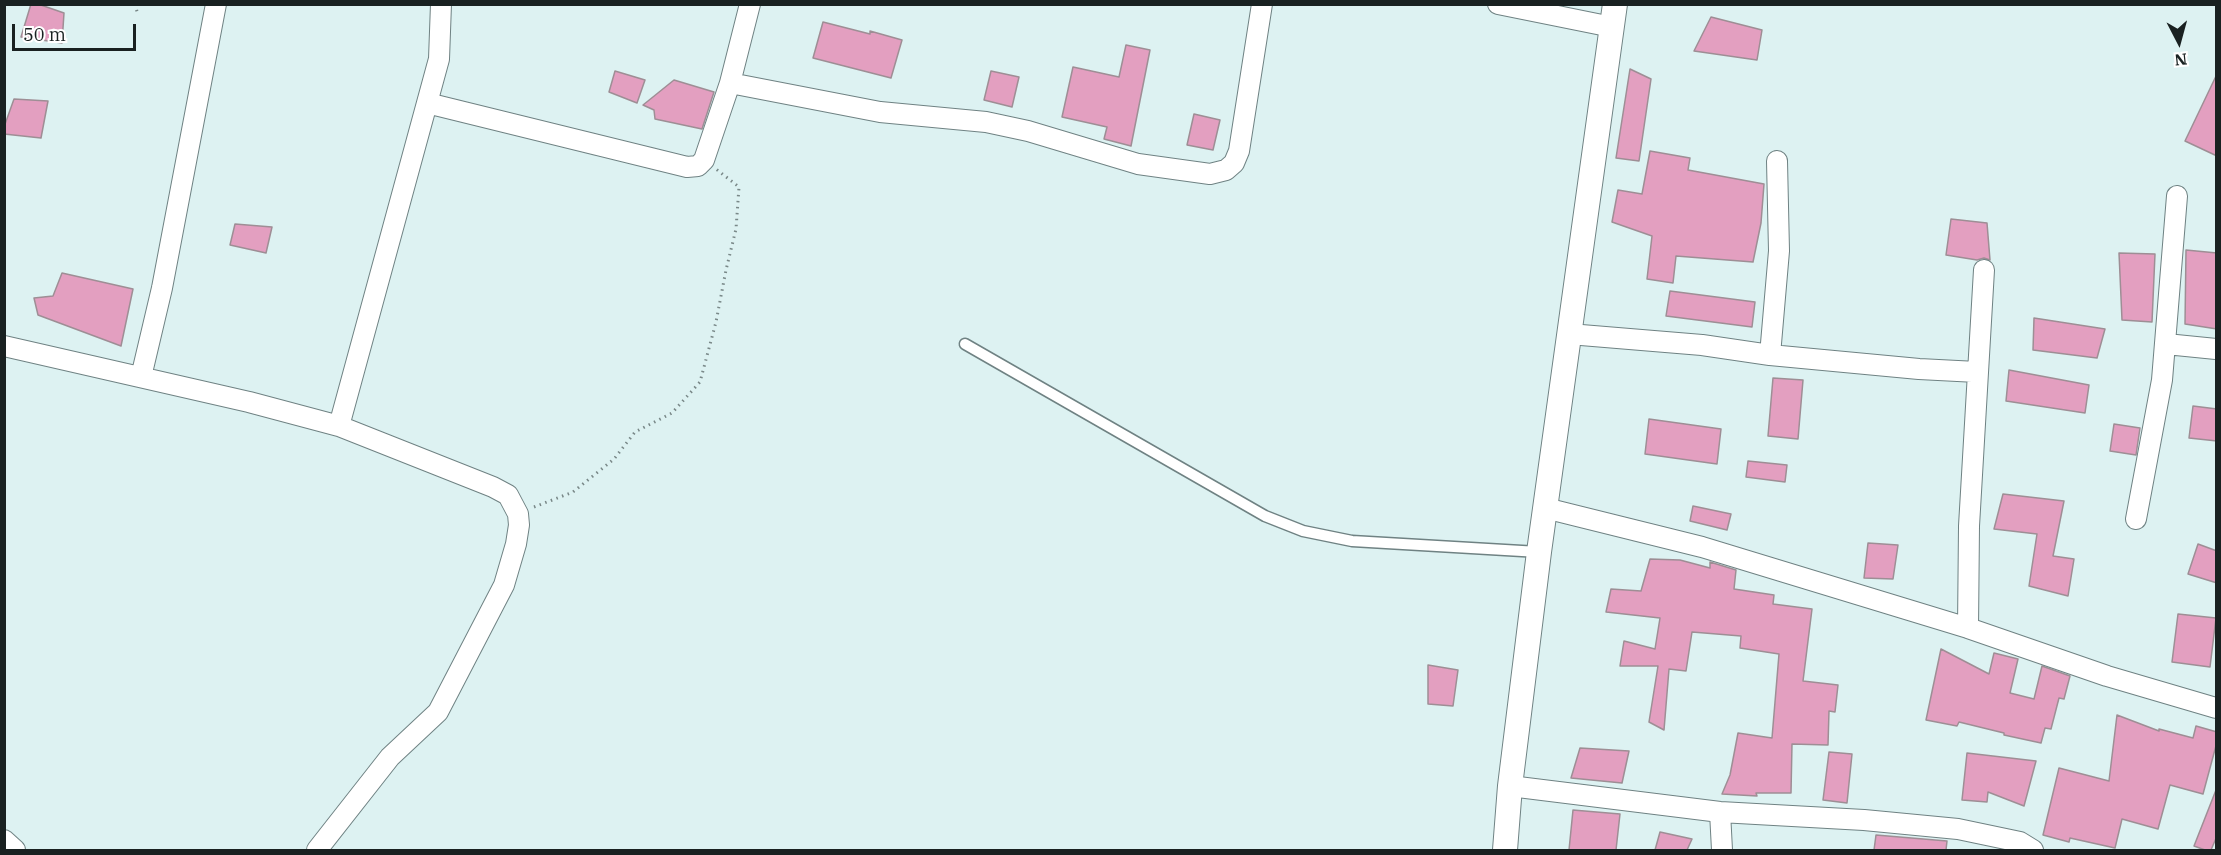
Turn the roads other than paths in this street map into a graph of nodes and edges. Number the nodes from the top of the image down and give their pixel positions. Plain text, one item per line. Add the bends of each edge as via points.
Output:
1 (216, 4) edge
2 (441, 4) edge
3 (750, 4) edge
4 (1262, 4) edge
5 (1498, 4) edge
6 (1613, 16) edge
7 (730, 83) junction
8 (427, 103) junction
9 (1777, 161) dead end
10 (2177, 196) dead end
11 (1984, 270) dead end
12 (1569, 334) junction
13 (965, 344) dead end
14 (2166, 344) junction
15 (4, 346) edge
16 (2217, 349) edge
17 (1770, 355) junction
18 (1977, 372) junction
19 (141, 377) junction
20 (339, 426) junction
21 (1545, 508) junction
22 (2136, 519) dead end
23 (1539, 552) junction
24 (1968, 628) junction
25 (2217, 708) edge
26 (1510, 786) junction
27 (1720, 812) junction
28 (4, 840) edge
29 (15, 850) edge
30 (317, 850) edge
31 (1505, 850) edge
32 (1722, 850) edge
33 (2033, 850) edge

1 - 19 street via 162,288
2 - 8 street via 438,59
3 - 7 street
4 - 7 street via 1239,151 1226,170 1210,174 1138,164 986,122 880,112
5 - 6 street
6 - 12 street
7 - 8 street via 704,160 698,166 687,167
8 - 20 street
9 - 17 street via 1779,251
10 - 14 street
11 - 18 street
12 - 17 street
12 - 21 street
13 - 23 lane via 1265,516 1303,531 1352,541
14 - 16 street
14 - 22 street
15 - 19 street
17 - 18 street
18 - 24 street
19 - 20 street
20 - 30 street via 493,486 508,495 519,525 504,585 438,712 390,757
21 - 23 street
21 - 24 street via 1702,547
23 - 26 street
24 - 25 street via 2107,676
26 - 27 street
26 - 31 street
27 - 32 street
27 - 33 street via 1958,829 2020,843
28 - 29 street

